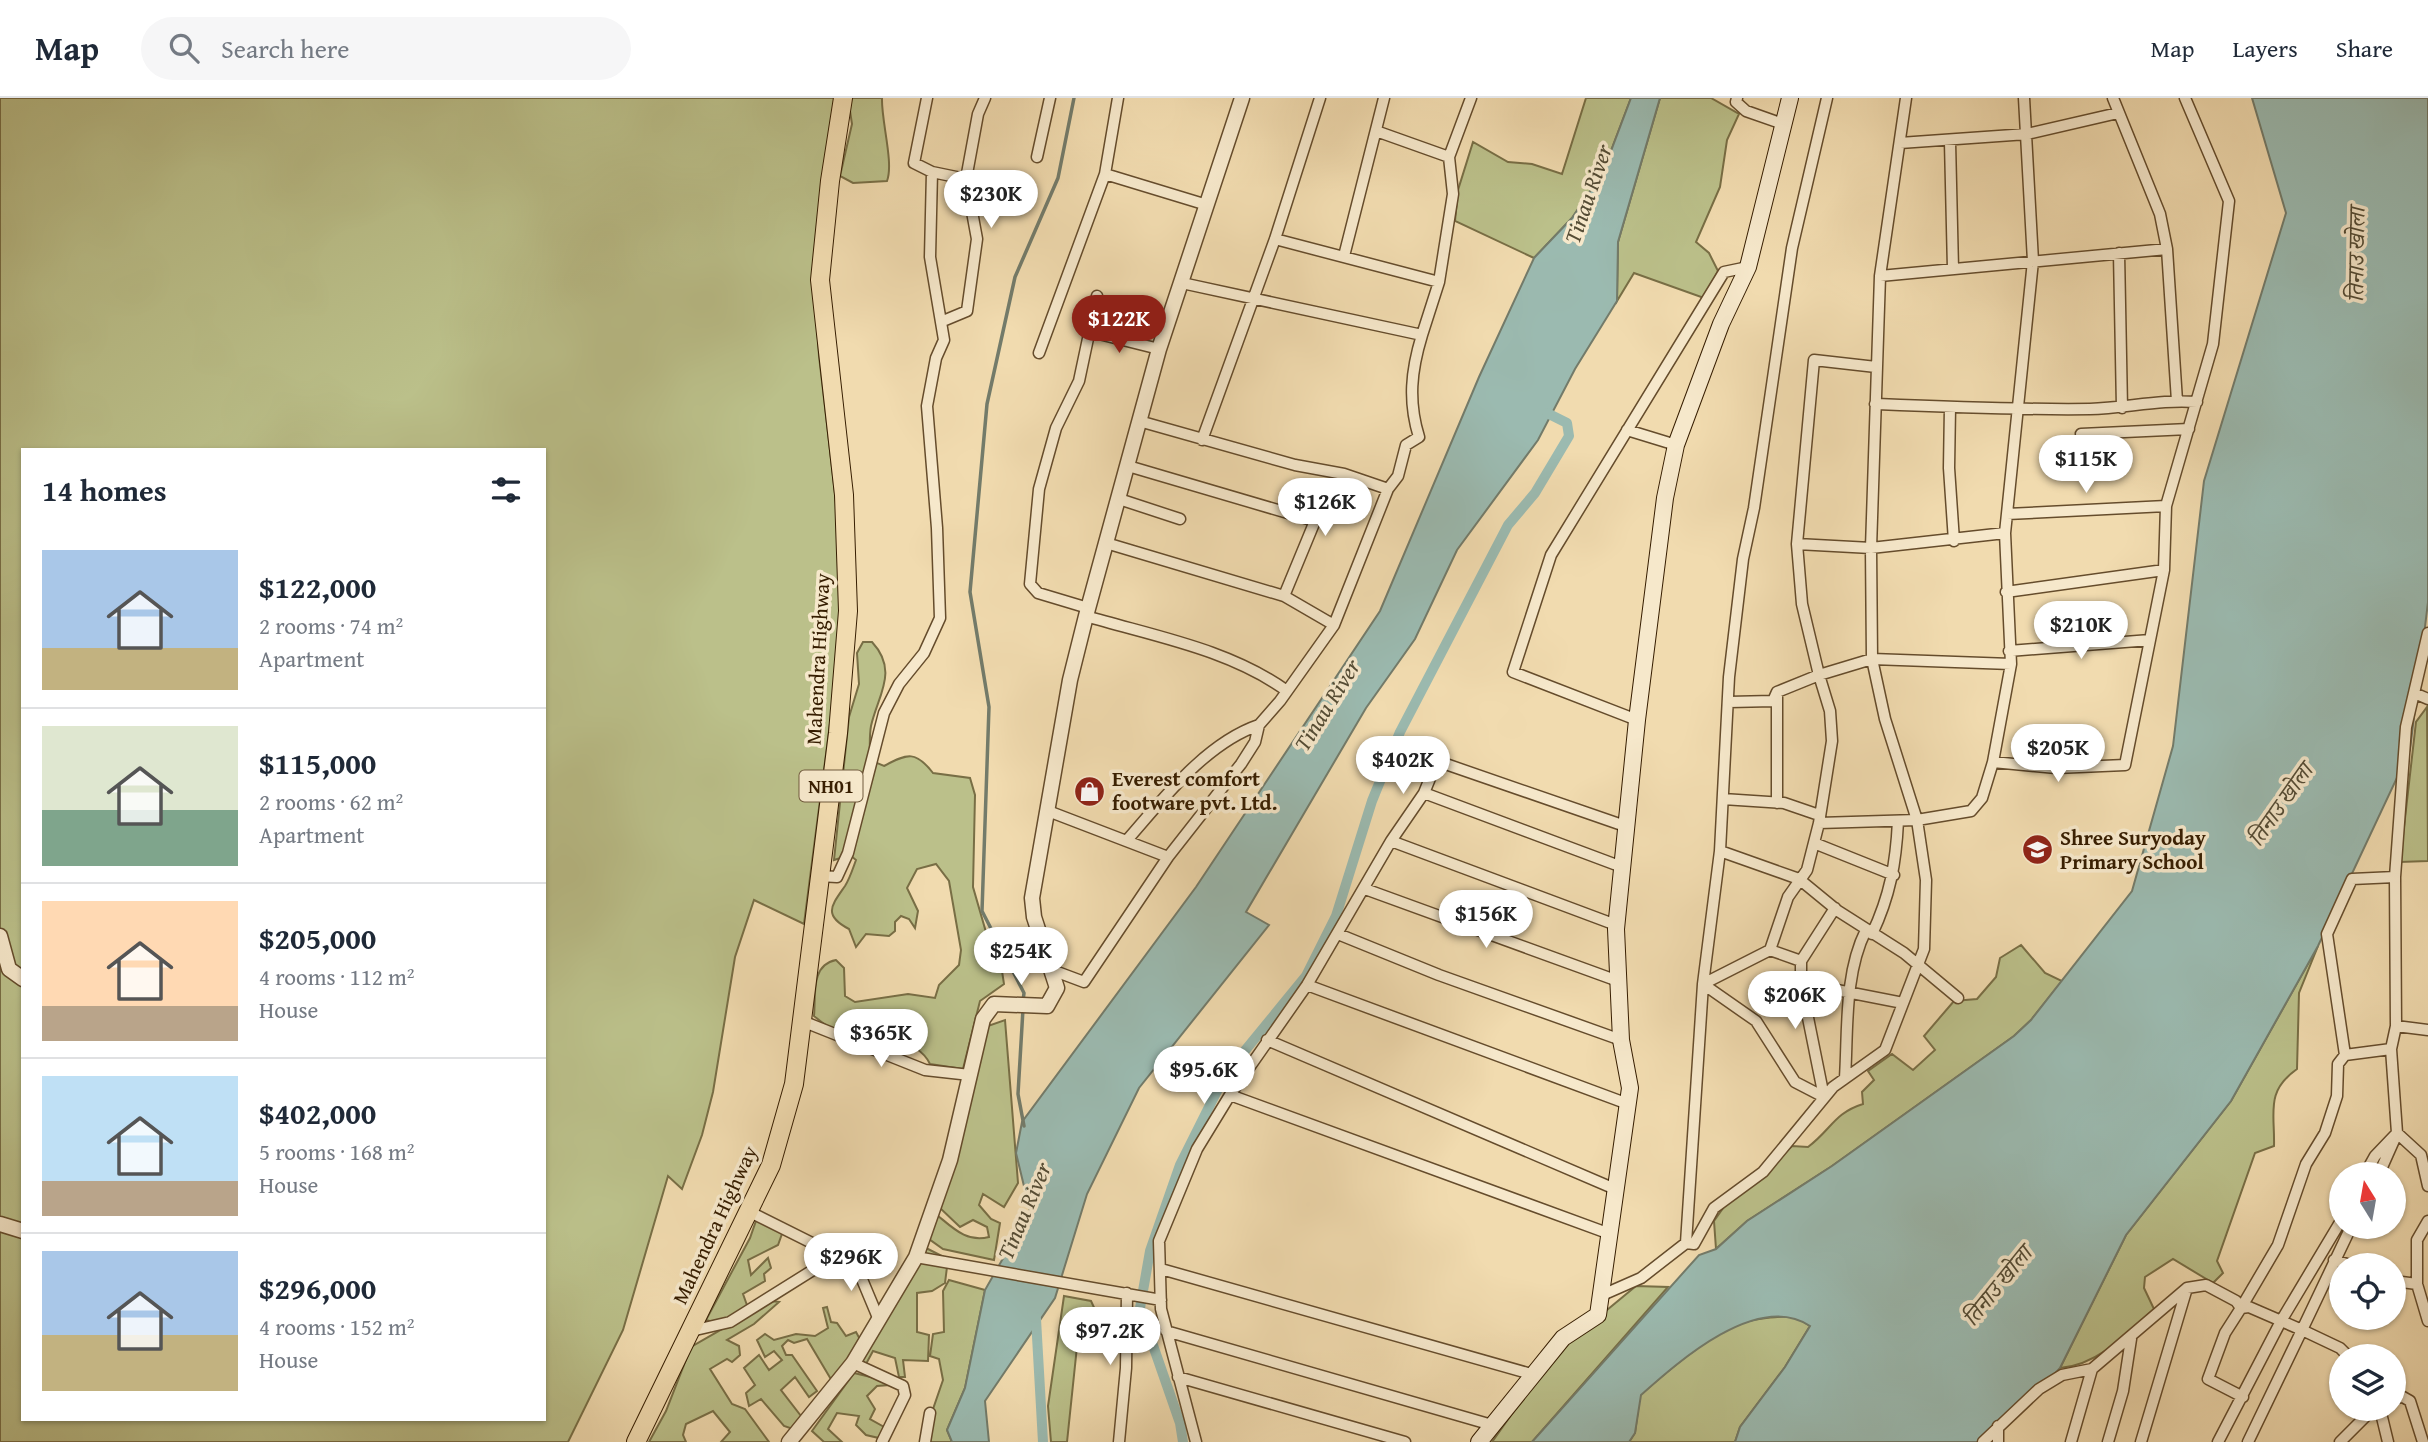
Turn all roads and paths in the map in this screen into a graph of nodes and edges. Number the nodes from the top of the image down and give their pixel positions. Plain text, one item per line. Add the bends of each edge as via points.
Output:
1 (844, 98) edge
2 (927, 98) edge
3 (985, 98) edge
4 (1050, 98) edge
5 (1118, 98) edge
6 (1241, 98) edge
7 (1320, 98) edge
8 (1471, 98) edge
9 (1737, 98) edge
10 (1790, 98) edge
11 (1827, 98) edge
12 (1906, 98) edge
13 (2024, 98) edge
14 (2113, 98) edge
15 (2185, 98) edge
16 (1380, 100) edge
17 (2118, 113) junction
18 (1783, 124) junction
19 (1376, 131) junction
20 (2027, 134) junction
21 (1950, 142) junction
22 (1900, 143) junction
23 (1037, 157) dead end
24 (1449, 157) junction
25 (932, 172) junction
26 (1105, 174) junction
27 (966, 179) junction
28 (1207, 205) junction
29 (1275, 239) junction
30 (2167, 248) junction
31 (2119, 253) junction
32 (1344, 256) junction
33 (2033, 261) junction
34 (1748, 267) junction
35 (1953, 269) junction
36 (1880, 276) junction
37 (1439, 282) junction
38 (1182, 283) junction
39 (1097, 296) dead end
40 (1252, 299) junction
41 (943, 321) junction
42 (1087, 331) junction
43 (1422, 335) junction
44 (1159, 349) junction
45 (1039, 353) dead end
46 (1876, 367) junction
47 (2177, 401) junction
48 (2197, 402) junction
49 (1875, 404) junction
50 (1950, 407) junction
51 (2122, 408) junction
52 (2018, 410) junction
53 (1139, 421) junction
54 (1627, 429) junction
55 (2189, 429) junction
56 (2081, 435) dead end
57 (1203, 439) junction
58 (1676, 445) junction
59 (1128, 466) junction
60 (1344, 474) junction
61 (1388, 489) junction
62 (1119, 499) junction
63 (2166, 506) junction
64 (2007, 514) junction
65 (1180, 519) dead end
66 (1315, 521) junction
67 (2005, 533) junction
68 (1954, 541) junction
69 (1106, 543) junction
70 (1797, 544) junction
71 (1871, 548) junction
72 (2164, 570) junction
73 (2006, 592) junction
74 (1284, 596) junction
75 (1087, 612) junction
76 (1334, 625) junction
77 (2428, 633) edge
78 (2150, 639) junction
79 (2009, 651) junction
80 (1872, 659) junction
81 (2011, 664) junction
82 (1819, 675) junction
83 (1287, 691) junction
84 (1776, 692) junction
85 (2414, 693) junction
86 (2428, 699) edge
87 (1729, 702) junction
88 (1637, 720) junction
89 (1259, 725) junction
90 (1993, 762) junction
91 (1424, 793) junction
92 (1723, 799) junction
93 (1777, 803) junction
94 (1048, 811) junction
95 (1819, 819) junction
96 (1917, 820) junction
97 (1898, 821) junction
98 (1625, 827) junction
99 (1128, 839) junction
100 (1391, 841) junction
101 (1814, 844) junction
102 (1720, 851) junction
103 (1168, 857) junction
104 (1622, 867) junction
105 (1894, 875) junction
106 (819, 876) junction
107 (2395, 877) junction
108 (1799, 879) junction
109 (1365, 889) junction
110 (1835, 908) junction
111 (1616, 925) junction
112 (1869, 932) junction
113 (1339, 934) junction
114 (0, 936) edge
115 (1770, 950) junction
116 (1801, 961) junction
117 (1918, 964) junction
118 (1052, 970) junction
119 (21, 978) edge
120 (1618, 981) junction
121 (1801, 983) junction
122 (1703, 984) junction
123 (1307, 985) junction
124 (1850, 993) junction
125 (1958, 998) dead end
126 (1903, 1003) junction
127 (802, 1020) junction
128 (2396, 1026) junction
129 (2428, 1030) edge
130 (1267, 1040) junction
131 (1621, 1040) junction
132 (2391, 1049) junction
133 (2345, 1055) junction
134 (970, 1075) junction
135 (1845, 1078) junction
136 (1230, 1095) junction
137 (1824, 1097) junction
138 (1628, 1104) junction
139 (2397, 1133) junction
140 (2372, 1162) edge
141 (2384, 1162) edge
142 (2428, 1186) edge
143 (1615, 1189) junction
144 (748, 1211) junction
145 (2428, 1221) edge
146 (0, 1224) edge
147 (21, 1230) edge
148 (1610, 1234) junction
149 (2330, 1239) edge
150 (1686, 1243) junction
151 (837, 1255) junction
152 (916, 1257) junction
153 (1161, 1269) junction
154 (2329, 1271) edge
155 (2406, 1283) edge
156 (2417, 1284) junction
157 (2188, 1288) junction
158 (1127, 1293) junction
159 (1600, 1296) junction
160 (1161, 1300) junction
161 (2242, 1308) junction
162 (878, 1320) junction
163 (2281, 1321) junction
164 (2428, 1321) edge
165 (2302, 1330) junction
166 (691, 1331) junction
167 (1166, 1331) junction
168 (2130, 1339) junction
169 (2332, 1344) edge
170 (853, 1363) junction
171 (2092, 1369) junction
172 (1531, 1374) junction
173 (1178, 1377) junction
174 (2243, 1398) junction
175 (2406, 1399) edge
176 (930, 1413) dead end
177 (2361, 1421) edge
178 (2383, 1421) edge
179 (1492, 1425) junction
180 (1998, 1426) junction
181 (636, 1442) edge
182 (790, 1442) edge
183 (882, 1442) edge
184 (925, 1442) edge
185 (1119, 1442) edge
186 (1196, 1442) edge
187 (1405, 1442) edge
188 (1479, 1442) edge
189 (1983, 1442) edge
190 (1998, 1442) edge
191 (2071, 1442) edge
192 (2108, 1442) edge
193 (2141, 1442) edge
194 (2218, 1442) edge
195 (2248, 1442) edge
196 (2340, 1442) edge
197 (2388, 1442) edge
198 (2423, 1442) edge

1 - 106 highway, Mahendra Highway / NH01 via 820,280 844,495 848,611
2 - 25 street via 913,158 918,167
3 - 27 street
4 - 23 street
5 - 26 street
6 - 28 street
7 - 29 street
8 - 24 street
9 - 18 street via 1746,111
10 - 18 main road
11 - 87 street via 1792,248 1744,559
12 - 22 street
13 - 20 street
14 - 17 street
15 - 48 street via 2229,201 2213,344
16 - 19 street
17 - 20 street
17 - 30 street via 2147,176
18 - 34 main road
19 - 24 street
19 - 32 street
20 - 21 street
20 - 33 street
21 - 22 street
21 - 35 street
22 - 36 street
24 - 37 street via 1453,194
25 - 27 street
25 - 41 street via 930,257
26 - 28 street
26 - 45 street
27 - 41 street via 977,239 967,311
28 - 38 street
29 - 32 street
29 - 40 street
30 - 31 street
30 - 47 street
31 - 33 street
31 - 51 street
32 - 37 street
33 - 35 street
33 - 52 street
34 - 54 street via 1724,272
34 - 58 main road via 1721,324
35 - 36 street
36 - 46 street
37 - 43 street
38 - 40 street
38 - 44 street
39 - 42 street
40 - 43 street
40 - 57 street
41 - 106 street via 944,340 927,407 940,618 924,653 899,684 884,713 848,853 837,877
42 - 44 street
42 - 75 street via 1079,380 1056,428 1040,489 1030,584 1038,593
43 - 61 street via 1412,369 1419,437 1406,445 1398,475
44 - 53 street
46 - 49 street
46 - 70 street via 1814,360
47 - 48 street
47 - 51 street
48 - 55 street
49 - 50 street
49 - 71 street
50 - 52 street
50 - 68 street
51 - 52 street
52 - 64 street
53 - 57 street
53 - 59 street
54 - 58 street
54 - 88 street via 1551,555 1513,672
55 - 56 street
55 - 63 street
57 - 60 street
58 - 88 main road
59 - 62 street
59 - 66 street
60 - 61 street
60 - 66 street via 1333,504
61 - 76 street
62 - 65 street
62 - 69 street
63 - 64 street
63 - 72 street
64 - 67 street
66 - 74 street
67 - 68 street
67 - 73 street
68 - 71 street
69 - 74 street
69 - 75 street
70 - 71 street
70 - 82 street via 1802,604
71 - 80 street
72 - 73 street
72 - 78 street
73 - 79 street
74 - 76 street
75 - 83 street via 1261,672
75 - 94 street via 1070,680
76 - 83 street
77 - 85 street
78 - 79 street
78 - 90 street via 2125,765 2056,768
79 - 81 street
80 - 81 street
80 - 82 street
80 - 96 street via 1885,719
81 - 90 street
82 - 84 street
82 - 95 street via 1830,711 1832,741
83 - 89 street
84 - 87 street via 1773,701
84 - 93 street
85 - 86 street
85 - 107 street via 2404,749
87 - 92 street
88 - 98 main road
89 - 99 street via 1245,729 1207,757
89 - 103 street via 1241,764
90 - 96 street via 1982,798 1971,811
91 - 98 street via 1437,761
91 - 100 street
91 - 104 street
92 - 93 street
92 - 102 street
93 - 95 street
94 - 99 street
94 - 118 street via 1032,898
95 - 97 street
95 - 101 street
96 - 97 street
96 - 117 street via 1926,880 1924,949
97 - 105 street
98 - 104 main road
99 - 103 street
100 - 109 street
100 - 111 street
101 - 105 street
101 - 108 street via 1807,870
102 - 108 street
102 - 122 street
103 - 118 street via 1084,982
104 - 111 main road
105 - 112 street via 1886,905
106 - 127 highway, Mahendra Highway / NH01
107 - 128 street
107 - 133 street via 2352,879 2327,934
108 - 110 street
108 - 115 street
109 - 113 street
109 - 120 street
110 - 112 street
110 - 116 street
111 - 120 main road
112 - 117 street
112 - 124 street via 1857,948
113 - 123 street
113 - 131 street
114 - 119 street via 9,969
115 - 116 street
115 - 122 street
116 - 121 street
117 - 125 street
117 - 126 street
118 - 134 street via 1057,988 1047,1006 994,1004 983,1019
120 - 131 main road
121 - 124 street
121 - 137 street
122 - 137 street via 1756,1021 1795,1082
122 - 150 street
123 - 130 street
123 - 138 street
124 - 126 street
124 - 135 street
126 - 135 street via 1885,1051
127 - 134 street via 925,1070
127 - 144 highway, Mahendra Highway / NH01 via 794,1084 771,1165
128 - 129 street
128 - 132 street
130 - 136 street
130 - 143 street
131 - 138 main road via 1630,1088
132 - 133 street
132 - 139 street
133 - 161 street via 2337,1064 2337,1096 2325,1133 2306,1164 2278,1245
134 - 152 street via 950,1160
135 - 137 street
136 - 148 street
136 - 153 street via 1179,1188 1159,1241
137 - 150 street via 1763,1171 1714,1208 1694,1244
138 - 143 main road
139 - 140 street
139 - 141 street
139 - 142 street via 2421,1156
143 - 148 main road
144 - 151 street
144 - 166 highway, Mahendra Highway / NH01
145 - 156 street via 2417,1240
146 - 147 street
148 - 159 main road
149 - 163 street
150 - 159 street via 1641,1278
151 - 162 street via 856,1265
151 - 166 street via 730,1322
152 - 158 street
152 - 162 street
153 - 160 street
153 - 172 street
154 - 165 street
155 - 156 street
156 - 164 street
157 - 161 street via 2206,1285
157 - 168 street
157 - 193 street
158 - 160 street
158 - 185 street
159 - 172 main road via 1598,1315 1563,1338
160 - 167 street
161 - 163 street
161 - 174 street via 2225,1333 2208,1379
162 - 170 street
163 - 165 street
163 - 174 street
165 - 169 street
165 - 195 street
166 - 181 highway, Mahendra Highway / NH01
167 - 173 street
167 - 179 street
168 - 171 street
168 - 192 street via 2123,1391
170 - 182 street
170 - 183 street via 903,1386 905,1395
171 - 180 street via 2062,1375
171 - 191 street
172 - 179 main road
173 - 186 street
173 - 187 street
174 - 194 street
175 - 198 street
176 - 184 street
177 - 196 street
178 - 197 street
179 - 188 main road
180 - 189 street
180 - 190 street

